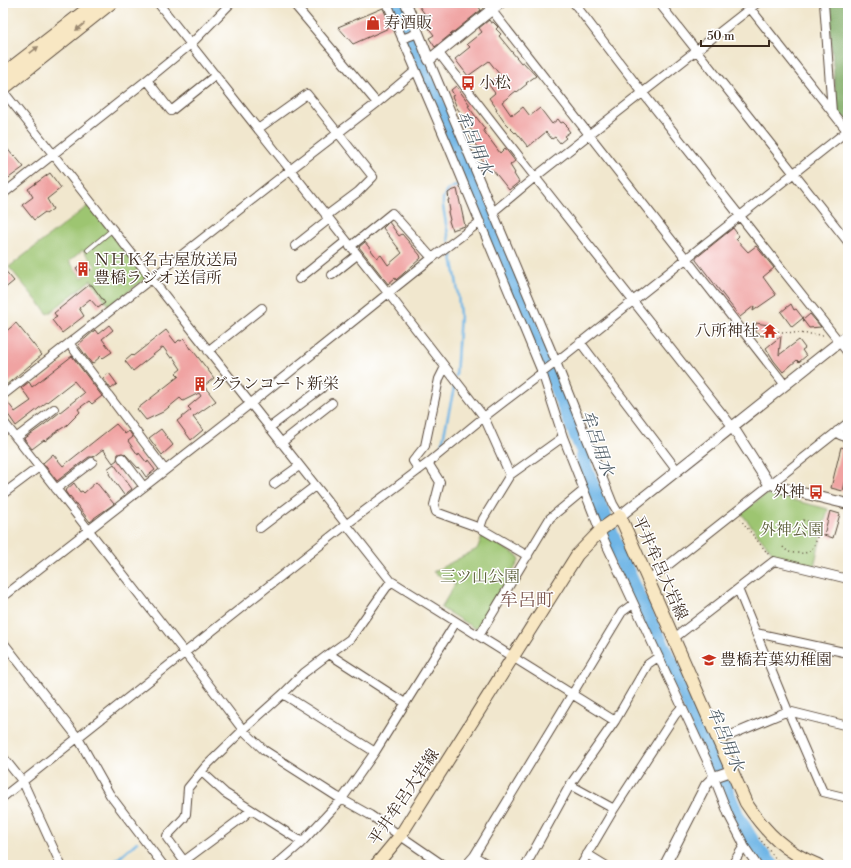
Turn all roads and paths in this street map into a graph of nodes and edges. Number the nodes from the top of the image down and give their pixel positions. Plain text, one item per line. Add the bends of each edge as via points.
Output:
1 (95, 3) edge
2 (110, 3) edge
3 (158, 3) edge
4 (231, 3) edge
5 (293, 3) edge
6 (387, 3) edge
7 (406, 3) edge
8 (500, 3) edge
9 (574, 3) edge
10 (660, 3) edge
11 (824, 3) edge
12 (751, 5) edge
13 (489, 6) edge
14 (410, 36) junction
15 (191, 44) junction
16 (696, 50) junction
17 (438, 52) junction
18 (429, 60) junction
19 (415, 71) junction
20 (3, 74) edge
21 (216, 75) junction
22 (147, 80) junction
23 (3, 90) edge
24 (642, 92) junction
25 (377, 103) junction
26 (832, 112) junction
27 (258, 129) junction
28 (848, 131) edge
29 (339, 132) junction
30 (590, 135) junction
31 (456, 145) junction
32 (53, 155) junction
33 (290, 170) junction
34 (794, 173) junction
35 (535, 177) junction
36 (3, 194) edge
37 (492, 212) junction
38 (741, 216) junction
39 (328, 218) junction
40 (480, 222) junction
41 (112, 230) junction
42 (848, 242) edge
43 (348, 244) junction
44 (295, 246) dead end
45 (88, 250) dead end
46 (357, 255) junction
47 (432, 258) junction
48 (686, 258) junction
49 (332, 275) dead end
50 (151, 278) junction
51 (299, 279) dead end
52 (388, 293) junction
53 (632, 300) junction
54 (262, 308) dead end
55 (770, 331) dead end
56 (848, 335) edge
57 (827, 336) dead end
58 (580, 342) junction
59 (839, 342) junction
60 (69, 343) junction
61 (208, 351) junction
62 (848, 353) edge
63 (554, 363) junction
64 (445, 367) junction
65 (544, 371) junction
66 (785, 385) junction
67 (322, 388) dead end
68 (3, 395) edge
69 (332, 403) dead end
70 (250, 404) junction
71 (54, 409) dead end
72 (484, 417) junction
73 (3, 421) edge
74 (848, 423) edge
75 (732, 426) junction
76 (269, 428) junction
77 (837, 431) junction
78 (563, 437) junction
79 (16, 438) junction
80 (848, 438) edge
81 (281, 443) junction
82 (122, 458) dead end
83 (92, 462) dead end
84 (428, 463) junction
85 (299, 466) junction
86 (39, 467) junction
87 (166, 470) junction
88 (419, 470) junction
89 (678, 470) junction
90 (510, 475) junction
91 (274, 484) dead end
92 (770, 484) junction
93 (315, 486) junction
94 (144, 487) junction
95 (56, 489) junction
96 (584, 490) junction
97 (3, 494) edge
98 (848, 504) edge
99 (735, 513) junction
100 (618, 518) junction
101 (802, 520) dead end
102 (346, 525) junction
103 (260, 528) dead end
104 (480, 528) junction
105 (602, 529) junction
106 (88, 530) junction
107 (783, 547) dead end
108 (528, 556) junction
109 (774, 561) junction
110 (848, 579) edge
111 (391, 581) junction
112 (648, 581) junction
113 (738, 589) junction
114 (3, 597) edge
115 (634, 604) junction
116 (456, 622) junction
117 (756, 633) junction
118 (479, 636) junction
119 (673, 639) junction
120 (3, 642) edge
121 (185, 653) junction
122 (848, 653) edge
123 (329, 654) junction
124 (513, 657) junction
125 (658, 657) junction
126 (572, 693) junction
127 (283, 694) junction
128 (405, 703) junction
129 (682, 707) junction
130 (788, 711) junction
131 (615, 721) junction
132 (848, 726) edge
133 (242, 730) junction
134 (78, 738) junction
135 (719, 740) junction
136 (375, 752) junction
137 (3, 757) edge
138 (202, 772) junction
139 (721, 774) junction
140 (23, 782) junction
141 (570, 785) junction
142 (3, 797) edge
143 (342, 798) junction
144 (848, 798) edge
145 (614, 809) junction
146 (251, 810) junction
147 (400, 836) junction
148 (758, 838) dead end
149 (302, 842) junction
150 (744, 846) junction
151 (587, 854) junction
152 (474, 856) junction
153 (185, 863) edge
154 (61, 865) edge
155 (163, 865) edge
156 (276, 865) edge
157 (376, 865) edge
158 (443, 865) edge
159 (466, 865) edge
160 (489, 865) edge
161 (526, 865) edge
162 (581, 865) edge
163 (605, 865) edge
164 (665, 865) edge
165 (732, 865) edge
166 (757, 865) edge
167 (780, 865) edge
168 (818, 865) edge

20 -> 1 main road
2 -> 23 main road
3 - 15 street
4 - 15 street
5 - 25 street
6 - 14 street
7 - 14 street
8 - 13 street
9 - 24 street
10 - 16 street
11 - 26 street
12 - 16 street
12 - 26 street
13 - 17 street
13 - 30 street
14 - 18 street
14 - 19 street
15 - 21 street
15 - 22 street
16 - 24 street
16 - 34 street
17 - 18 street
17 - 35 street
18 - 31 street
19 - 25 street
19 - 31 street
21 - 22 street via 171,111
21 - 27 street
22 - 32 street
23 - 32 street
24 - 30 street
24 - 38 street
25 - 29 street
26 - 28 street
27 - 29 street via 307,94
27 - 33 street
28 - 34 street
29 - 33 street
29 - 39 street via 373,177
30 - 35 street
30 - 48 street
31 - 37 street
31 - 40 street
32 - 36 street
32 - 41 street
33 - 39 street
33 - 50 street
34 - 38 street
34 - 42 street
35 - 37 street
35 - 53 street
37 - 63 street
38 - 48 street
38 - 59 street
39 - 43 street
39 - 44 street
40 - 47 street
40 - 65 street
41 - 45 lane
41 - 50 street
43 - 46 street
43 - 47 street via 392,213
43 - 51 street
46 - 49 street
46 - 52 street
47 - 52 street
48 - 53 street
48 - 66 street
50 - 60 street
50 - 61 street
52 - 64 street
52 - 70 street
53 - 58 street
53 - 75 street
54 - 61 street
55 - 57 path
56 - 59 street
58 - 63 street
58 - 89 street
59 - 62 street
59 - 66 street
60 - 68 street
60 - 87 street
61 - 70 street
63 - 65 street
63 - 100 street
64 - 72 street
64 - 88 street via 439,378 425,446 413,461
65 - 72 street
65 - 78 street
66 - 75 street
67 - 76 street
69 - 81 street
70 - 76 street
70 - 87 street
71 - 79 street
72 - 84 street
72 - 90 street
73 - 79 street
74 - 77 street
75 - 89 street
75 - 92 street
76 - 81 street
77 - 80 street
77 - 92 street
78 - 90 street
78 - 96 street
79 - 86 street
81 - 85 street
82 - 94 street
83 - 95 street
84 - 88 street
84 - 104 street via 440,482 434,505 436,512
85 - 91 street
85 - 93 street
86 - 95 street
86 - 97 street
87 - 94 street
88 - 102 street
89 - 100 street
90 - 104 street
92 - 98 street
92 - 99 street
93 - 102 street
93 - 103 street
94 - 106 street
95 - 106 street
96 - 105 street
96 - 108 street via 550,518
99 - 109 path
99 - 112 street
100 - 105 main road, 平井牟呂大岩線
100 - 112 main road, 平井牟呂大岩線
101 - 107 path via 815,523 818,527 811,552 790,553
102 - 111 street
102 - 121 street
104 - 108 street
105 - 115 street
105 - 124 main road, 平井牟呂大岩線 via 577,555
106 - 114 street
106 - 121 street
108 - 118 street
109 - 110 street
109 - 113 street
111 - 116 street
111 - 123 street via 350,639
112 - 119 main road, 平井牟呂大岩線
113 - 117 street
113 - 119 street
115 - 125 street
115 - 126 street via 622,612
116 - 118 street
116 - 128 street
117 - 122 street
117 - 130 street
118 - 124 street
119 - 135 main road, 平井牟呂大岩線
120 - 134 street
121 - 133 street
121 - 134 street
123 - 127 street via 304,673
123 - 128 street
124 - 126 street
124 - 147 main road, 平井牟呂大岩線
125 - 129 street
125 - 131 street via 648,664
126 - 131 street
126 - 152 street
127 - 133 street
127 - 136 street
128 - 136 street
129 - 139 street
129 - 145 street
130 - 132 street
130 - 135 street
130 - 144 street via 823,792
131 - 141 street
133 - 138 street
133 - 143 street via 264,750
134 - 140 street
134 - 155 street via 110,794
135 - 139 main road, 平井牟呂大岩線
136 - 143 street
137 - 140 street
138 - 146 street via 225,793
138 - 153 street via 188,788 184,818 166,838
139 - 150 street via 729,816
139 - 164 street via 710,780 701,792
139 - 168 main road, 平井牟呂大岩線 via 770,835 795,854
140 - 142 street
140 - 154 street
141 - 145 street
141 - 161 street
143 - 147 street
143 - 149 street
145 - 151 street
146 - 149 street
146 - 153 street
147 - 157 main road, 平井牟呂大岩線
147 - 158 street
148 - 167 path
149 - 156 street
150 - 165 street
150 - 166 street
151 - 162 street
151 - 163 street
152 - 159 street
152 - 160 street

